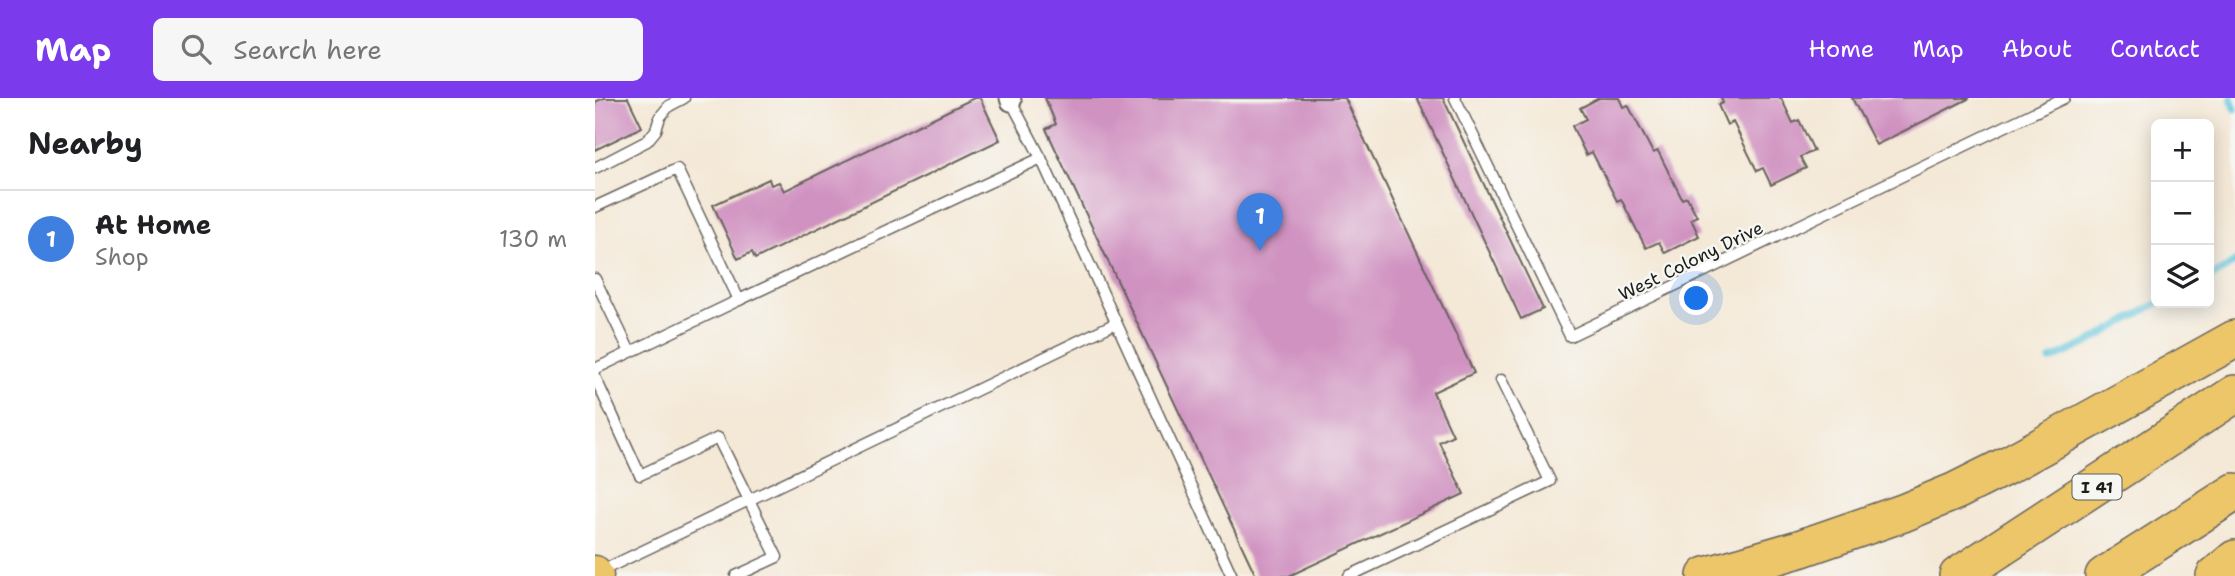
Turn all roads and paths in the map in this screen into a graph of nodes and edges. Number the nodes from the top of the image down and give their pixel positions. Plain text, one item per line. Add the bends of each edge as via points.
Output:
1 (684, 98) edge
2 (1455, 98) edge
3 (2062, 98) edge
4 (1011, 100) edge
5 (1041, 158) junction
6 (595, 168) edge
7 (595, 207) edge
8 (595, 279) edge
9 (739, 300) junction
10 (1116, 323) junction
11 (2235, 339) edge
12 (630, 352) junction
13 (595, 369) edge
14 (595, 377) edge
15 (1501, 380) dead end
16 (2235, 394) edge
17 (2235, 492) edge
18 (749, 500) junction
19 (2235, 559) edge
20 (596, 574) edge
21 (736, 576) edge
22 (1232, 576) edge
23 (1349, 576) edge
24 (1706, 576) edge
25 (1958, 576) edge
26 (2104, 576) edge
27 (2215, 576) edge

1 - 6 lane via 664,111 647,141
2 - 3 lane, West Colony Drive via 1570,336
4 - 5 lane
5 - 9 lane
5 - 10 lane
7 - 9 lane via 677,169
8 - 12 lane
9 - 12 lane
10 - 18 lane
10 - 22 lane
11 - 24 highway via 1957,491 1800,549
12 - 13 lane
14 - 18 lane via 640,475 718,438
15 - 23 lane via 1550,481
16 - 25 highway, I 41
17 - 26 highway
18 - 20 lane
18 - 21 lane via 777,557
19 - 27 highway

